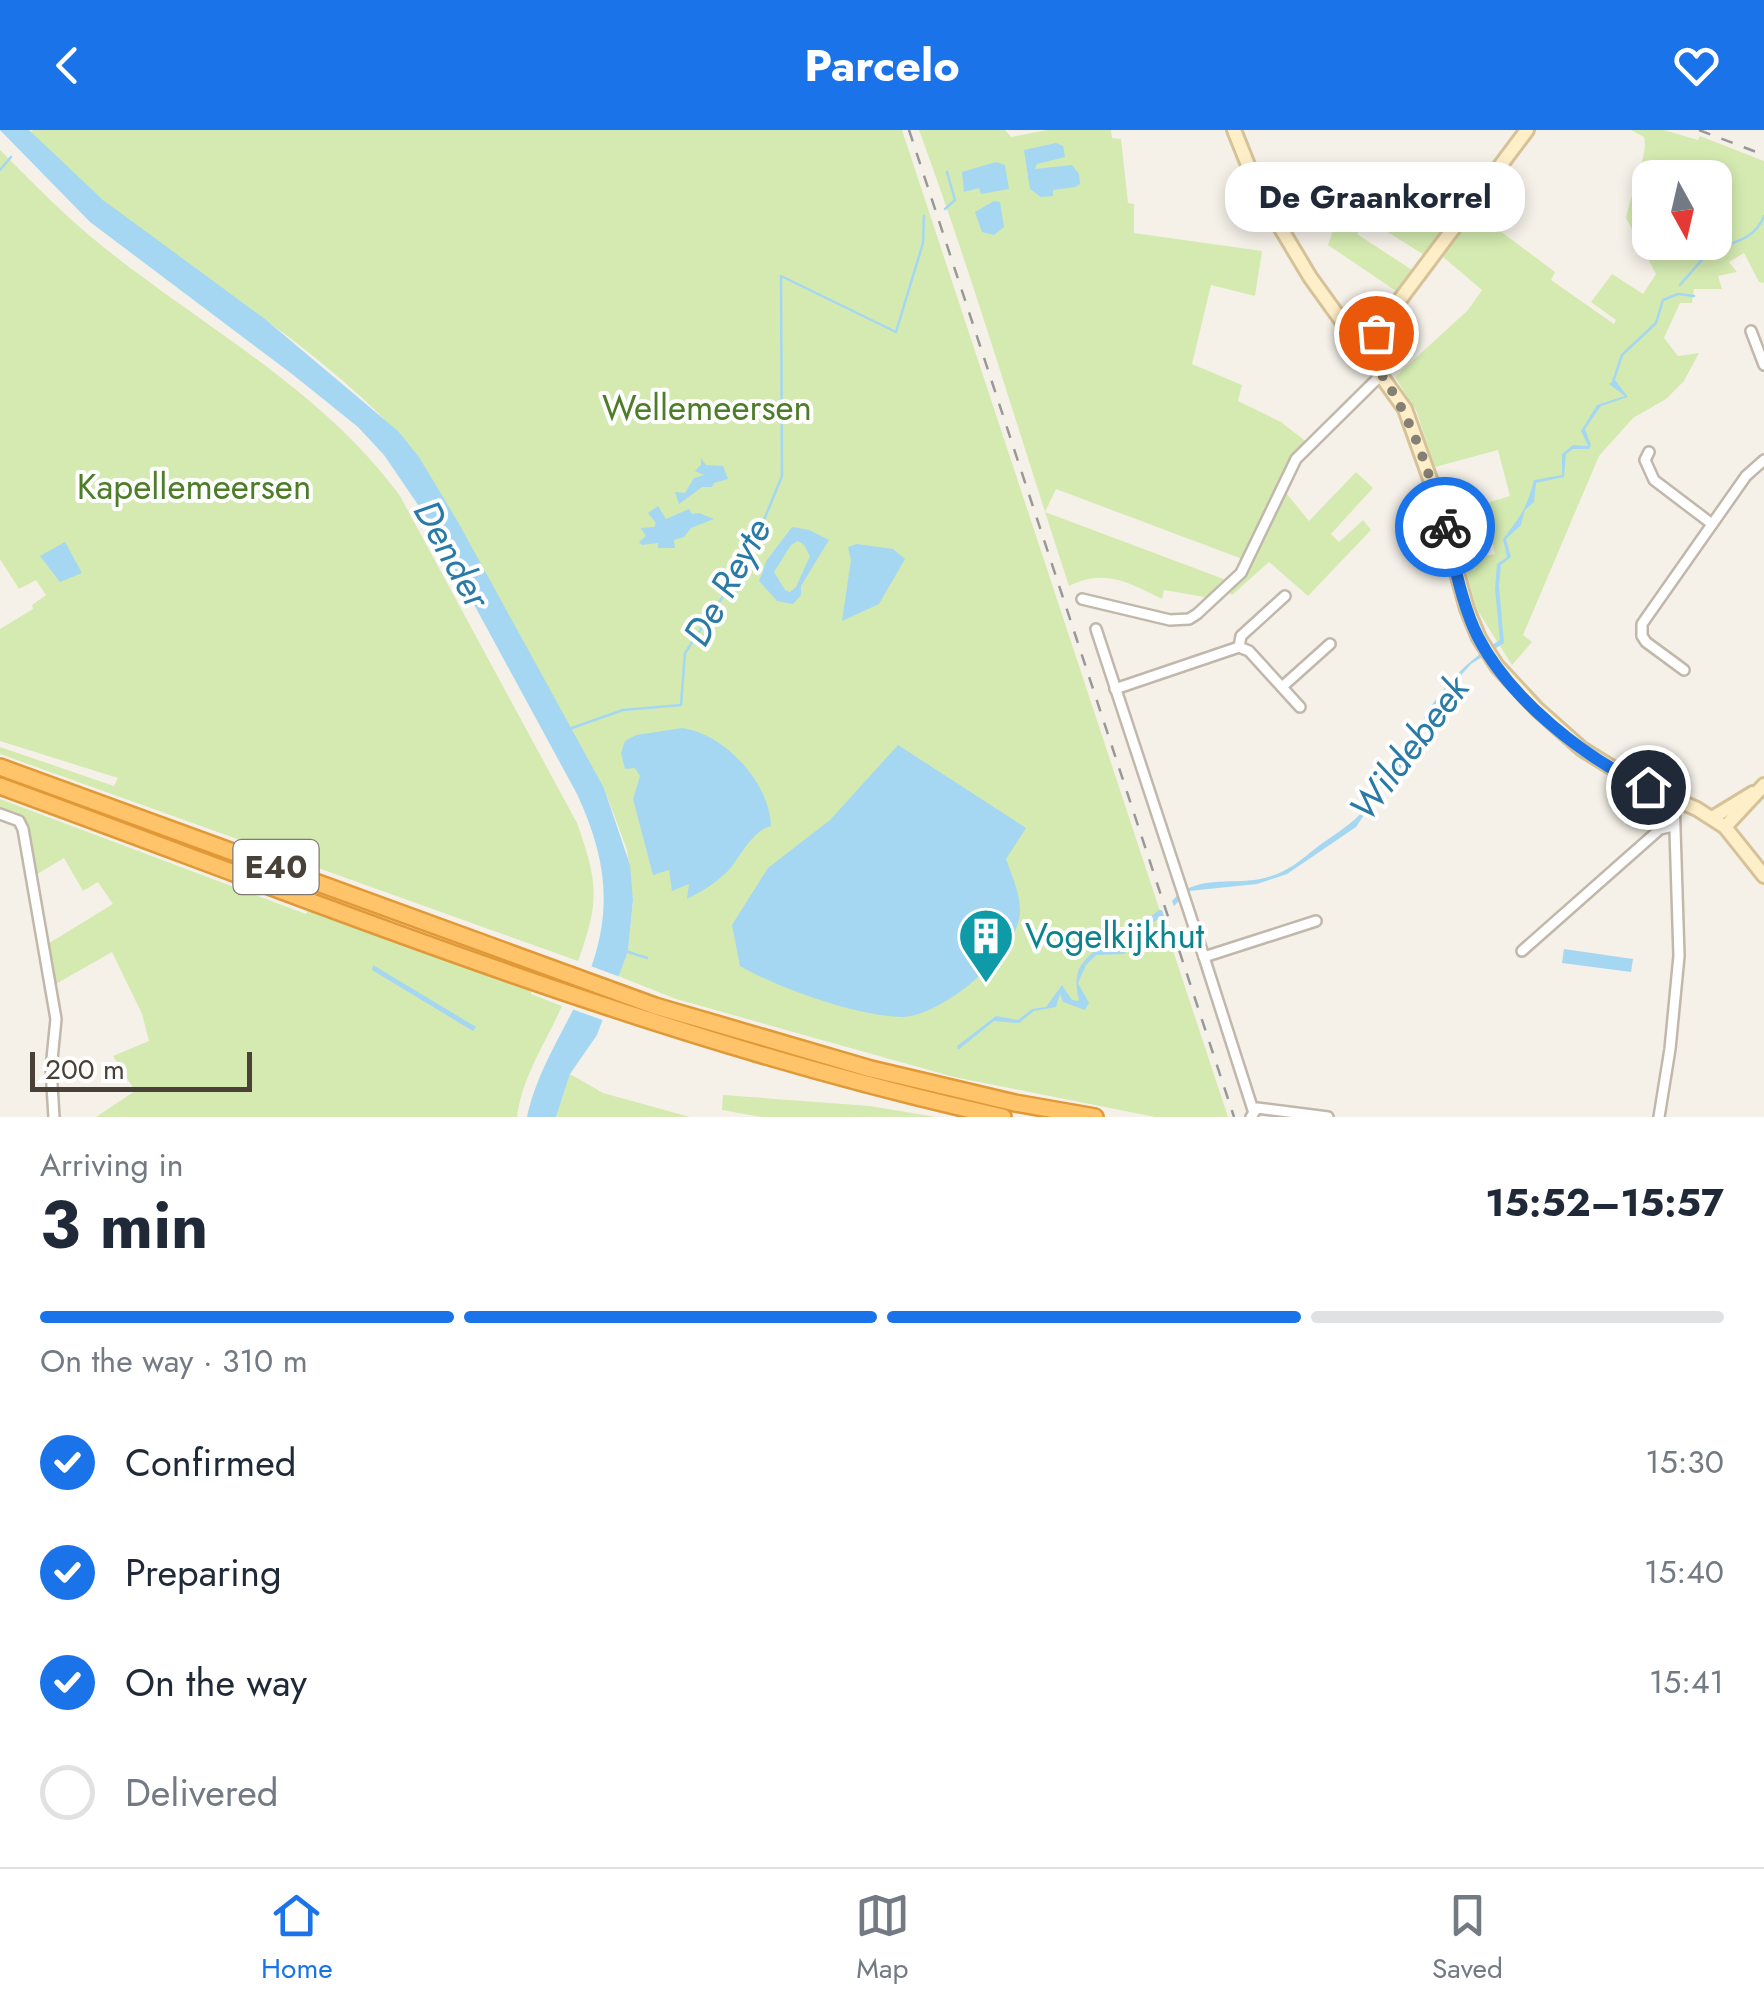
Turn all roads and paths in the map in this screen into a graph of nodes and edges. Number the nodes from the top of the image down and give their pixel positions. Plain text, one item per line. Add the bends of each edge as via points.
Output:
1 (1234, 130) edge
2 (1527, 130) edge
3 (1750, 331) dead end
4 (1363, 349) junction
5 (1764, 365) edge
6 (1382, 374) junction
7 (1649, 452) dead end
8 (1764, 460) edge
9 (1712, 524) junction
10 (1285, 596) dead end
11 (1082, 599) dead end
12 (1096, 629) dead end
13 (1330, 644) dead end
14 (1239, 647) junction
15 (1684, 670) dead end
16 (1282, 687) junction
17 (1115, 689) junction
18 (1300, 707) dead end
19 (0, 767) edge
20 (0, 786) edge
21 (1760, 789) edge
22 (1674, 798) junction
23 (0, 814) edge
24 (1712, 818) junction
25 (1673, 826) junction
26 (1725, 827) junction
27 (1764, 876) edge
28 (1316, 921) dead end
29 (1522, 951) dead end
30 (1204, 957) junction
31 (935, 1093) junction
32 (956, 1098) junction
33 (1252, 1114) edge
34 (54, 1117) edge
35 (1003, 1117) edge
36 (1095, 1117) edge
37 (1328, 1117) edge
38 (1659, 1117) edge

1 - 4 main road via 1278,224
2 - 4 main road
3 - 5 street
4 - 6 main road
6 - 11 street via 1296,459 1240,573 1197,614 1170,620
6 - 22 main road via 1410,420 1467,609 1488,653 1582,749
7 - 9 street via 1645,460 1654,480
8 - 9 street
9 - 15 street via 1641,630 1646,642
10 - 14 street via 1241,636
12 - 17 street
13 - 16 street
14 - 16 street
14 - 17 street
16 - 18 street
17 - 30 street
19 - 31 highway, E40 via 655,1006
20 - 31 highway, E40 via 650,1022 868,1086
21 - 24 main road
21 - 26 main road
22 - 24 main road
22 - 25 street
23 - 34 street via 24,829 56,1019
24 - 26 main road
25 - 29 street via 1660,829
25 - 38 street via 1679,956
26 - 27 main road
28 - 30 street
30 - 33 street
31 - 32 highway, E40
32 - 35 highway, E40
32 - 36 highway, E40
33 - 37 street via 1264,1108

